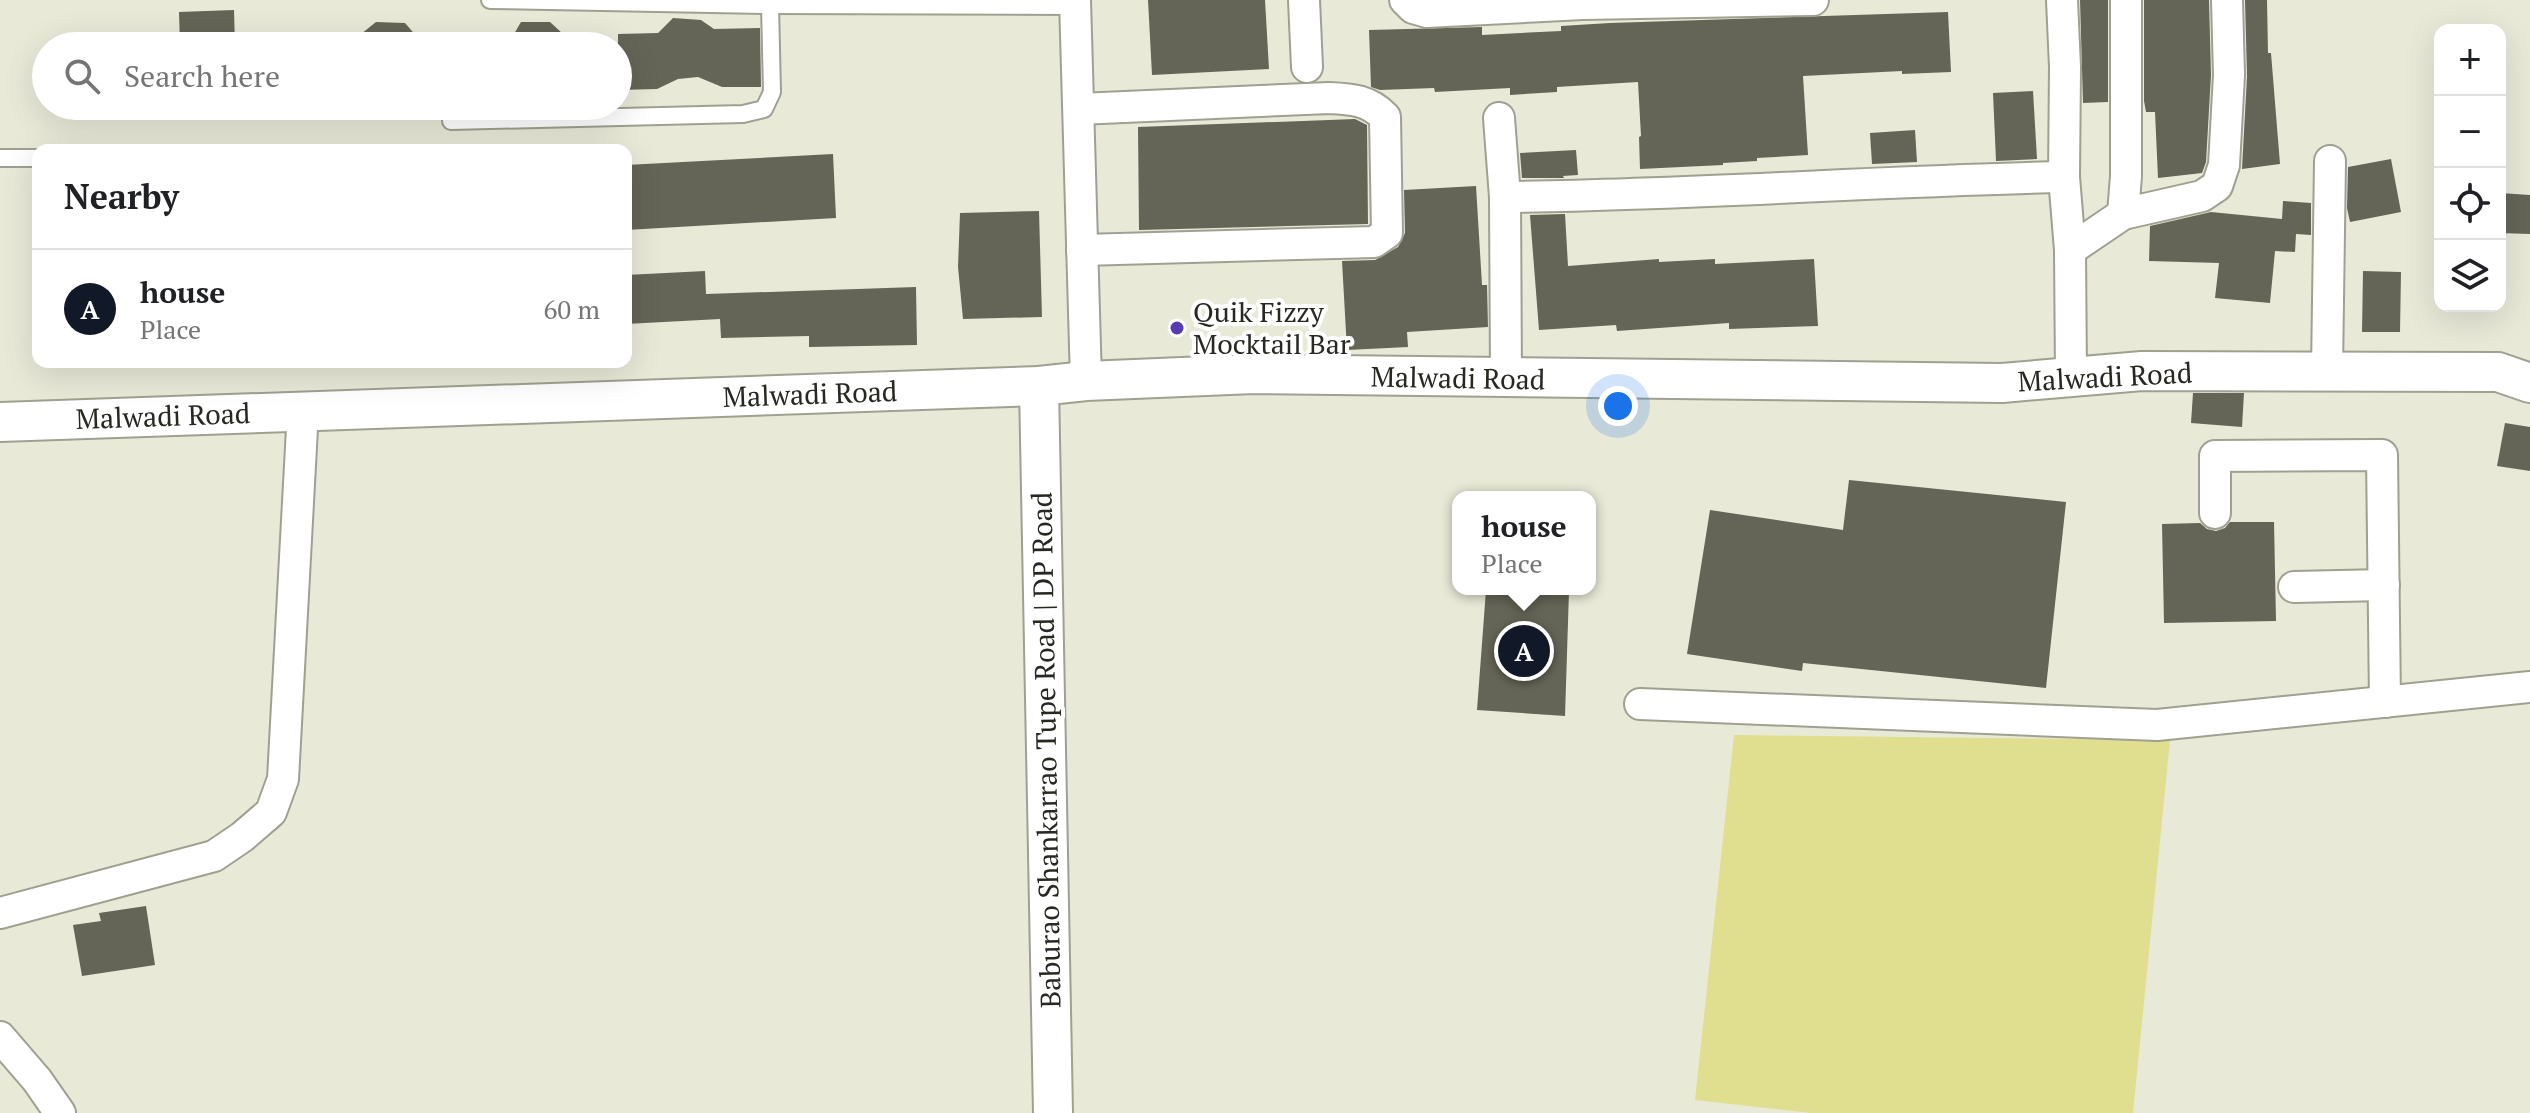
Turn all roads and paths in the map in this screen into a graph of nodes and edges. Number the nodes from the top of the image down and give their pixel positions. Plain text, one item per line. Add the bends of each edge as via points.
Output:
1 (490, 0) edge
2 (1304, 0) edge
3 (1405, 0) edge
4 (1813, 0) edge
5 (2062, 0) edge
6 (2126, 0) edge
7 (2227, 0) edge
8 (596, 1) edge
9 (1768, 1) edge
10 (1583, 2) edge
11 (1075, 3) edge
12 (770, 5) junction
13 (1307, 67) dead end
14 (1079, 109) junction
15 (632, 117) edge
16 (1499, 118) dead end
17 (493, 120) edge
18 (451, 121) dead end
19 (0, 158) edge
20 (32, 158) edge
21 (2330, 161) dead end
22 (2064, 177) junction
23 (1505, 197) junction
24 (2123, 214) junction
25 (1082, 250) junction
26 (2070, 250) junction
27 (2327, 371) junction
28 (2071, 375) junction
29 (1506, 378) junction
30 (1086, 381) junction
31 (2530, 383) edge
32 (1039, 386) junction
33 (303, 410) junction
34 (0, 422) edge
35 (2215, 513) dead end
36 (2384, 585) junction
37 (2294, 587) dead end
38 (2530, 687) edge
39 (2385, 702) junction
40 (1640, 704) dead end
41 (0, 913) edge
42 (0, 1037) edge
43 (60, 1113) edge
44 (1053, 1113) edge

1 - 8 lane
2 - 13 street
3 - 10 street via 1427,12
4 - 9 street
5 - 22 street
6 - 24 street
7 - 24 street via 2229,90 2224,165 2217,186 2202,196
8 - 12 lane
9 - 10 street
11 - 12 lane
11 - 14 street
12 - 15 lane via 772,92 764,109
14 - 25 street
14 - 25 street via 1358,100 1385,117 1386,163 1387,233 1374,242
16 - 23 street
17 - 18 lane
19 - 20 lane
21 - 27 street
22 - 23 street
22 - 26 street
23 - 29 street
24 - 26 street
25 - 30 street
26 - 28 street
27 - 28 street, Malwadi Road
27 - 31 street, Malwadi Road via 2498,372
28 - 29 street, Malwadi Road via 2002,383
29 - 30 street, Malwadi Road via 1254,374
30 - 32 street, Malwadi Road
32 - 33 street, Malwadi Road
32 - 44 street, Baburao Shankarrao Tupe Road | DP Road
33 - 34 street, Malwadi Road
33 - 41 street via 283,779 271,812 214,856
35 - 36 street via 2215,456 2382,455
36 - 37 street
36 - 39 street
38 - 39 street
39 - 40 street via 2157,725
42 - 43 street

